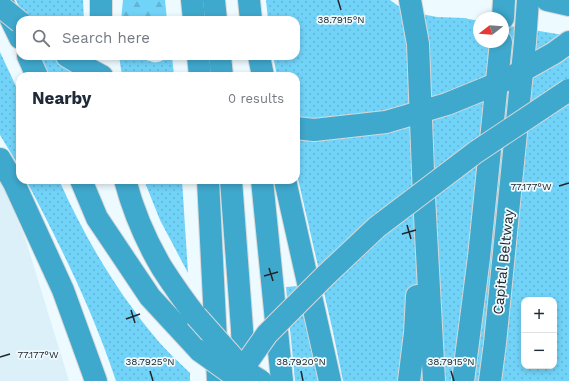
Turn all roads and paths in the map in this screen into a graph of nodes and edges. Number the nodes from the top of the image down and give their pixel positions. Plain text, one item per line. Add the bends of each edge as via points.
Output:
1 (2, 0) edge
2 (101, 0) edge
3 (192, 0) edge
4 (214, 0) edge
5 (249, 0) edge
6 (410, 0) edge
7 (504, 0) edge
8 (528, 0) edge
9 (547, 0) edge
10 (569, 5) edge
11 (0, 6) edge
12 (503, 12) edge
13 (101, 16) edge
14 (194, 16) edge
15 (216, 16) edge
16 (251, 16) edge
17 (16, 19) edge
18 (16, 30) edge
19 (569, 42) edge
20 (500, 48) edge
21 (30, 60) edge
22 (74, 60) edge
23 (102, 60) edge
24 (198, 60) edge
25 (220, 60) edge
26 (250, 60) edge
27 (260, 60) edge
28 (35, 72) edge
29 (95, 72) edge
30 (103, 72) edge
31 (200, 72) edge
32 (222, 72) edge
33 (252, 72) edge
34 (262, 72) edge
35 (569, 90) edge
36 (300, 128) edge
37 (0, 160) edge
38 (83, 184) edge
39 (126, 184) edge
40 (208, 184) edge
41 (231, 184) edge
42 (262, 184) edge
43 (286, 184) edge
44 (424, 197) junction
45 (96, 381) edge
46 (218, 381) edge
47 (234, 381) edge
48 (243, 381) edge
49 (261, 381) edge
50 (282, 381) edge
51 (330, 381) edge
52 (409, 381) edge
53 (434, 381) edge
54 (463, 381) edge
55 (490, 381) edge

1 - 18 highway
2 - 13 highway
3 - 14 highway
4 - 15 highway
5 - 16 highway
6 - 44 highway via 418,44
7 - 12 highway
8 - 55 highway, Capital Beltway via 496,343
9 - 10 highway
11 - 17 highway, bridge
19 - 36 highway via 506,80 447,104 386,122 314,130
20 - 54 highway via 479,257
21 - 28 highway
22 - 29 highway
23 - 30 highway
24 - 31 highway
25 - 32 highway
26 - 33 highway
27 - 34 highway
35 - 47 highway, bridge via 476,152 377,227 267,334
37 - 45 highway via 14,183 63,290
38 - 48 highway, bridge via 96,218 150,297 200,351
39 - 49 highway, bridge via 146,236 177,291 245,371
40 - 46 highway
41 - 48 highway via 242,329
42 - 50 highway
43 - 51 highway
44 - 52 highway via 415,334
44 - 53 highway

